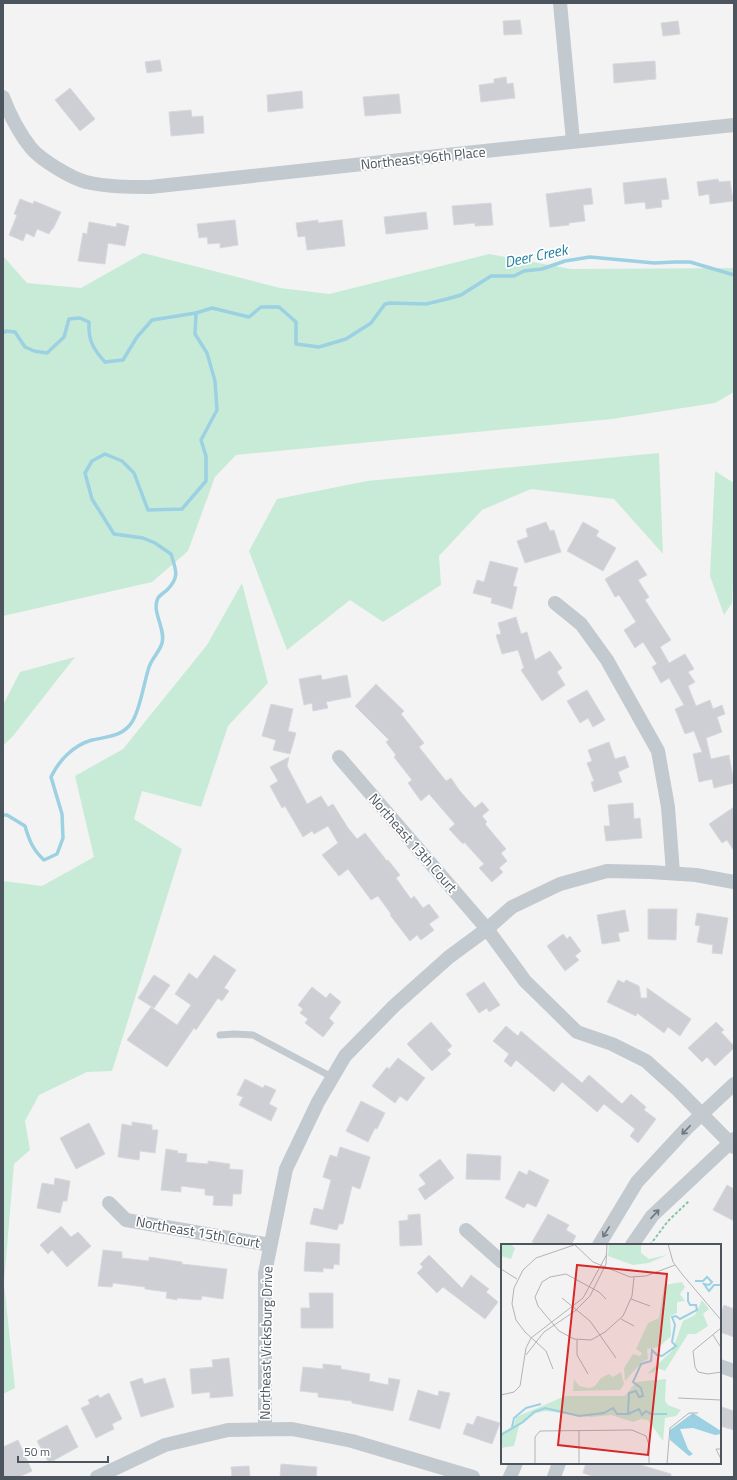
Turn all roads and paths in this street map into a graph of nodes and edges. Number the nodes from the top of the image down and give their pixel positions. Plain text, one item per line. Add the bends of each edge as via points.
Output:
1 (560, 3) edge
2 (3, 96) edge
3 (734, 125) edge
4 (573, 141) junction
5 (555, 603) dead end
6 (339, 757) dead end
7 (673, 873) junction
8 (734, 882) edge
9 (487, 929) junction
10 (220, 1035) dead end
11 (332, 1077) junction
12 (734, 1084) edge
13 (702, 1115) junction
14 (733, 1143) edge
15 (693, 1196) dead end
16 (109, 1203) dead end
17 (466, 1230) dead end
18 (270, 1244) junction
19 (600, 1244) edge
20 (633, 1244) edge
21 (651, 1244) edge
22 (501, 1261) edge
23 (721, 1366) edge
24 (734, 1371) edge
25 (265, 1429) junction
26 (516, 1464) edge
27 (559, 1464) edge
28 (97, 1477) edge
29 (473, 1477) edge
30 (510, 1477) edge
31 (554, 1477) edge

1 - 4 street
2 - 4 street, Northeast 96th Place via 9,112 32,148 57,169 85,181 112,186 150,187
3 - 4 street, Northeast 96th Place
5 - 7 street via 581,624 607,660 658,751 668,807
6 - 9 street, Northeast 13th Court
7 - 8 street, Northeast Vicksburg Drive
7 - 9 street, Northeast Vicksburg Drive via 607,871 560,884 512,907
9 - 11 street, Northeast Vicksburg Drive via 448,957 394,1006 345,1056
9 - 13 street, Northeast 13th Court via 525,981 577,1032 612,1044 646,1061
10 - 11 lane via 253,1035
11 - 18 street, Northeast Vicksburg Drive via 286,1169
12 - 13 street
13 - 14 street, Northeast 13th Court
13 -> 19 street via 637,1182
20 -> 14 street via 652,1216
15 - 21 path via 668,1221
16 - 18 street, Northeast 15th Court via 126,1220
17 - 22 street
18 - 25 street, Northeast Vicksburg Drive via 265,1272
23 - 24 street
25 - 28 street via 228,1430 165,1445
25 - 29 street via 292,1428 352,1441
26 - 30 street
27 - 31 street

